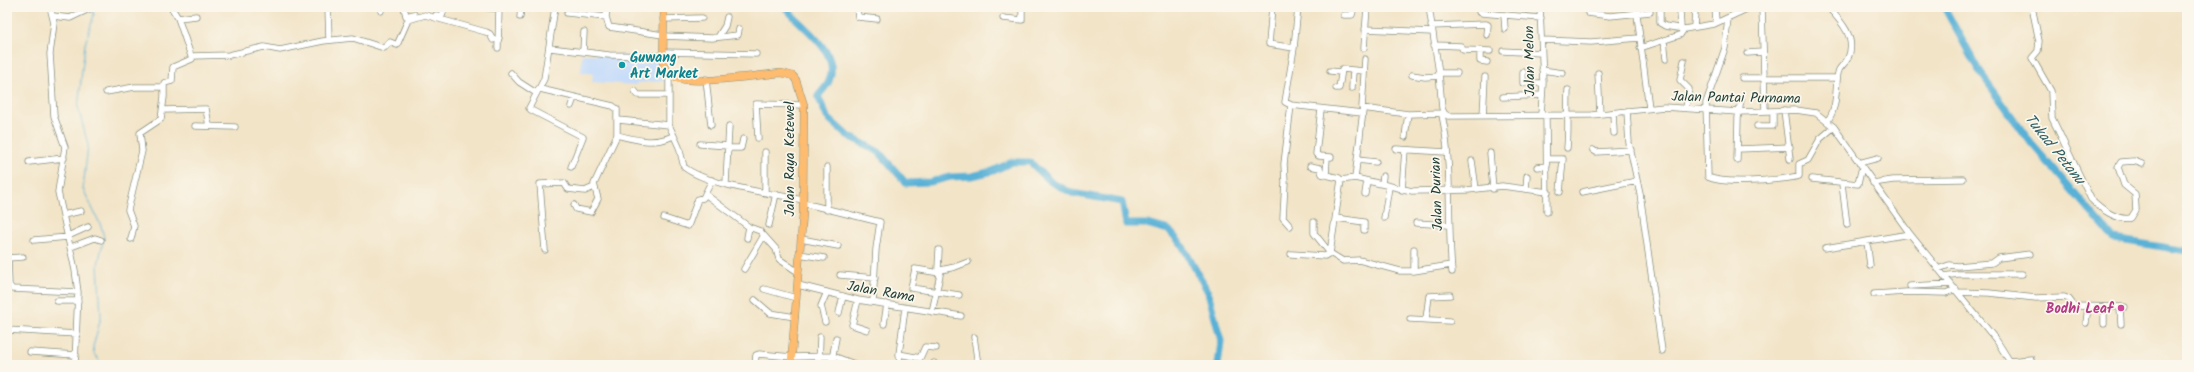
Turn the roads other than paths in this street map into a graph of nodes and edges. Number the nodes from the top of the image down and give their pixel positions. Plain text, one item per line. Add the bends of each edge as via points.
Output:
1 (50, 7) edge
2 (171, 7) edge
3 (328, 7) edge
4 (404, 7) edge
5 (445, 7) edge
6 (480, 7) edge
7 (521, 7) edge
8 (555, 7) edge
9 (607, 7) edge
10 (664, 7) edge
11 (858, 7) edge
12 (1022, 7) edge
13 (1272, 7) edge
14 (1298, 7) edge
15 (1354, 7) edge
16 (1366, 7) edge
17 (1428, 7) edge
18 (1478, 7) edge
19 (1540, 7) edge
20 (1636, 7) edge
21 (1715, 7) edge
22 (1750, 7) edge
23 (1762, 7) edge
24 (1828, 7) edge
25 (2032, 7) edge
26 (499, 8) edge
27 (89, 9) dead end
28 (1656, 11) edge
29 (1680, 12) dead end
30 (1695, 12) dead end
31 (567, 13) dead end
32 (1588, 13) dead end
33 (1636, 14) junction
34 (1344, 15) dead end
35 (1504, 15) junction
36 (53, 16) junction
37 (196, 16) dead end
38 (520, 17) dead end
39 (606, 17) junction
40 (727, 17) dead end
41 (178, 18) junction
42 (702, 18) dead end
43 (1003, 18) dead end
44 (1541, 18) junction
45 (1728, 18) junction
46 (663, 19) junction
47 (877, 19) dead end
48 (1716, 22) junction
49 (1432, 26) junction
50 (1694, 26) junction
51 (1365, 28) junction
52 (1682, 28) junction
53 (739, 29) dead end
54 (1506, 29) dead end
55 (584, 32) dead end
56 (1432, 32) junction
57 (1488, 34) dead end
58 (663, 36) junction
59 (718, 37) junction
60 (499, 38) junction
61 (1639, 38) junction
62 (329, 40) junction
63 (1542, 40) junction
64 (1664, 40) junction
65 (1434, 45) junction
66 (498, 48) dead end
67 (550, 48) junction
68 (1294, 48) junction
69 (1364, 48) dead end
70 (1640, 48) junction
71 (1480, 50) junction
72 (1490, 51) dead end
73 (1503, 51) dead end
74 (583, 52) junction
75 (1763, 52) junction
76 (1541, 53) junction
77 (1747, 53) dead end
78 (663, 54) junction
79 (756, 54) dead end
80 (192, 56) junction
81 (1666, 59) dead end
82 (1365, 60) dead end
83 (1684, 60) dead end
84 (1487, 62) dead end
85 (1353, 70) junction
86 (1542, 70) junction
87 (1330, 71) dead end
88 (1364, 71) junction
89 (1340, 72) junction
90 (1522, 72) dead end
91 (511, 73) dead end
92 (1457, 73) dead end
93 (1563, 73) dead end
94 (1598, 73) dead end
95 (669, 74) junction
96 (1439, 74) junction
97 (1412, 75) dead end
98 (1485, 77) dead end
99 (1742, 78) dead end
100 (1763, 78) junction
101 (1837, 78) junction
102 (706, 79) junction
103 (1543, 83) junction
104 (164, 87) junction
105 (1336, 88) dead end
106 (1352, 88) dead end
107 (1568, 90) dead end
108 (538, 91) junction
109 (635, 91) dead end
110 (106, 92) dead end
111 (669, 95) junction
112 (1542, 95) junction
113 (1503, 97) dead end
114 (574, 98) junction
115 (1741, 100) dead end
116 (804, 104) junction
117 (1291, 105) junction
118 (571, 106) dead end
119 (1649, 108) junction
120 (1686, 108) junction
121 (1321, 109) junction
122 (163, 110) junction
123 (1706, 110) junction
124 (1784, 110) junction
125 (1363, 111) junction
126 (1628, 111) junction
127 (1765, 111) junction
128 (1774, 111) junction
129 (1738, 112) junction
130 (1613, 113) junction
131 (1408, 114) junction
132 (1443, 114) junction
133 (1600, 114) junction
134 (1544, 115) junction
135 (1568, 115) junction
136 (1483, 116) junction
137 (618, 120) junction
138 (1828, 121) junction
139 (670, 125) junction
140 (711, 125) dead end
141 (195, 126) dead end
142 (209, 126) junction
143 (729, 126) dead end
144 (1757, 126) dead end
145 (235, 127) dead end
146 (1834, 127) junction
147 (1614, 133) dead end
148 (616, 135) junction
149 (673, 136) junction
150 (1405, 137) dead end
151 (758, 138) dead end
152 (743, 139) dead end
153 (700, 144) dead end
154 (728, 147) junction
155 (1790, 147) junction
156 (1567, 148) dead end
157 (1396, 149) dead end
158 (1738, 149) junction
159 (1405, 150) junction
160 (1593, 150) dead end
161 (1631, 150) junction
162 (765, 152) dead end
163 (1446, 152) junction
164 (1490, 154) dead end
165 (64, 158) junction
166 (1878, 158) dead end
167 (1548, 159) junction
168 (1357, 160) junction
169 (1737, 160) dead end
170 (1790, 160) dead end
171 (1472, 161) dead end
172 (30, 162) dead end
173 (1376, 162) dead end
174 (1859, 163) junction
175 (2142, 164) dead end
176 (1310, 166) dead end
177 (1547, 166) junction
178 (571, 167) dead end
179 (827, 167) dead end
180 (1537, 167) dead end
181 (1863, 169) junction
182 (1326, 175) junction
183 (1383, 176) dead end
184 (1527, 176) dead end
185 (1355, 178) junction
186 (1812, 179) dead end
187 (1963, 179) dead end
188 (712, 180) junction
189 (1341, 180) junction
190 (1367, 180) junction
191 (1637, 181) junction
192 (726, 183) junction
193 (1382, 184) junction
194 (1842, 184) junction
195 (1873, 184) junction
196 (594, 187) junction
197 (1389, 187) junction
198 (1493, 188) junction
199 (1449, 189) junction
200 (1476, 189) junction
201 (1526, 189) junction
202 (1402, 190) junction
203 (765, 192) junction
204 (1548, 192) junction
205 (1560, 192) dead end
206 (1582, 192) dead end
207 (705, 194) junction
208 (776, 194) junction
209 (1365, 194) dead end
210 (803, 201) junction
211 (574, 205) dead end
212 (827, 210) junction
213 (81, 211) dead end
214 (1547, 212) dead end
215 (63, 215) junction
216 (664, 218) dead end
217 (1336, 218) junction
218 (1384, 218) dead end
219 (1314, 222) dead end
220 (1416, 223) dead end
221 (769, 225) dead end
222 (1449, 225) junction
223 (1847, 225) dead end
224 (1290, 226) dead end
225 (88, 227) dead end
226 (750, 227) junction
227 (1364, 230) dead end
228 (1910, 234) junction
229 (68, 236) junction
230 (763, 237) junction
231 (747, 238) dead end
232 (131, 239) dead end
233 (801, 239) junction
234 (34, 240) dead end
235 (101, 240) dead end
236 (1867, 242) junction
237 (838, 246) dead end
238 (71, 247) junction
239 (1825, 248) dead end
240 (1414, 249) dead end
241 (545, 250) dead end
242 (939, 250) dead end
243 (1330, 253) junction
244 (800, 254) junction
245 (1291, 254) dead end
246 (2030, 254) dead end
247 (23, 257) dead end
248 (7, 258) edge
249 (824, 258) dead end
250 (968, 262) dead end
251 (1451, 265) junction
252 (1870, 265) dead end
253 (744, 269) dead end
254 (1938, 269) junction
255 (798, 272) junction
256 (940, 272) junction
257 (1414, 272) junction
258 (1452, 272) dead end
259 (2022, 274) dead end
260 (840, 275) dead end
261 (1944, 276) junction
262 (875, 278) junction
263 (8, 281) edge
264 (1951, 284) junction
265 (798, 285) junction
266 (1910, 286) dead end
267 (764, 289) dead end
268 (1957, 291) junction
269 (78, 292) junction
270 (827, 292) junction
271 (938, 293) junction
272 (1874, 294) dead end
273 (959, 295) dead end
274 (842, 296) junction
275 (1450, 296) dead end
276 (796, 298) junction
277 (755, 300) dead end
278 (858, 300) junction
279 (57, 301) dead end
280 (78, 301) junction
281 (873, 302) junction
282 (887, 304) junction
283 (2088, 307) junction
284 (905, 308) junction
285 (2104, 308) junction
286 (932, 312) junction
287 (839, 313) dead end
288 (795, 316) junction
289 (962, 316) dead end
290 (1410, 319) dead end
291 (1426, 319) junction
292 (1450, 321) dead end
293 (825, 322) dead end
294 (2086, 323) dead end
295 (884, 324) dead end
296 (2104, 324) dead end
297 (2121, 324) dead end
298 (7, 330) edge
299 (867, 330) dead end
300 (77, 334) junction
301 (820, 336) dead end
302 (974, 337) dead end
303 (836, 338) dead end
304 (936, 348) dead end
305 (1662, 351) dead end
306 (30, 352) dead end
307 (899, 354) junction
308 (76, 356) junction
309 (820, 356) junction
310 (833, 356) junction
311 (792, 357) junction
312 (2031, 359) dead end
313 (849, 363) edge
314 (2011, 363) edge
315 (75, 365) edge
316 (755, 365) edge
317 (791, 365) edge
318 (819, 365) edge
319 (831, 365) edge
320 (857, 365) edge
321 (900, 365) edge
322 (978, 365) edge

1 - 36 street
2 - 41 street
3 - 62 street
4 - 5 street via 406,16 421,12 442,16
6 - 26 street
7 - 38 street
8 - 67 street
9 - 39 street
10 - 46 main road
11 - 47 street via 858,17
12 - 43 street via 1022,20
13 - 68 street via 1269,44
14 - 68 street
15 - 34 street via 1352,15
16 - 51 street
17 - 49 street
18 - 35 street via 1482,13
19 - 44 street, Jalan Melon
20 - 33 street
21 - 48 street
22 - 45 street
23 - 75 street
24 - 101 street via 1844,26 1850,38 1849,57 1839,68
25 - 175 street via 2039,40 2038,51 2032,58 2051,90 2052,118 2091,199 2101,209 2114,216 2131,218 2136,210 2135,194 2124,185 2118,167 2121,162 2134,161
26 - 60 street
27 - 36 street via 70,18
28 - 33 street
28 - 52 street via 1662,25
29 - 52 street
30 - 50 street
31 - 39 street
32 - 33 street via 1610,16
33 - 61 street
35 - 44 street
35 - 54 street
36 - 165 street via 50,54 54,116 65,142
37 - 41 street
39 - 58 street via 608,27
40 - 59 street
41 - 80 street
42 - 46 street
44 - 63 street, Jalan Melon
45 - 48 street
45 - 123 street via 1725,48 1708,95
46 - 58 main road
48 - 50 street
49 - 56 street
49 - 57 street via 1486,24
50 - 52 street
51 - 56 street
51 - 69 street
52 - 64 street via 1680,35
53 - 59 street via 738,35
55 - 74 street
56 - 65 street
58 - 59 street
58 - 78 main road
60 - 62 street via 493,40 486,32 425,15 408,20 396,46 390,42 383,48 353,38
60 - 66 street
61 - 63 street via 1591,42
61 - 70 street
62 - 80 street via 279,50 264,47 221,56
63 - 76 street, Jalan Melon
64 - 70 street
64 - 81 street
65 - 71 street
65 - 96 street
67 - 74 street
67 - 108 street via 544,79
68 - 117 street via 1285,102
70 - 119 street
71 - 72 street
71 - 84 street via 1480,61
73 - 76 street
74 - 78 street via 622,56
75 - 77 street
75 - 100 street
76 - 86 street, Jalan Melon
78 - 79 street
78 - 95 main road via 664,65
80 - 104 street via 190,61 173,66 173,80 164,82
82 - 88 street
83 - 120 street via 1680,80 1689,89
85 - 88 street
85 - 89 street via 1342,69
85 - 106 street
86 - 93 street
86 - 103 street, Jalan Melon
87 - 89 street
88 - 125 street via 1361,107
89 - 105 street via 1339,88
90 - 103 street via 1523,83
91 - 108 street via 519,82
92 - 96 street
94 - 133 street
95 - 102 main road, Jalan Raya Ketewel via 677,78
95 - 111 street
96 - 97 street via 1425,77
96 - 132 street
98 - 136 street
99 - 100 street
100 - 101 street
100 - 127 street
101 - 138 street via 1836,103
102 - 116 main road, Jalan Raya Ketewel via 788,74 799,85
102 - 140 street
103 - 112 street, Jalan Melon
104 - 110 street via 135,87
104 - 122 street
107 - 135 street
108 - 114 street
108 - 178 street via 530,109 583,137
109 - 111 street via 638,96
111 - 139 street
112 - 113 street
112 - 134 street, Jalan Melon
114 - 118 street
114 - 137 street via 615,107
115 - 129 street
116 - 151 street via 756,104
116 - 210 main road, Jalan Raya Ketewel
117 - 121 street, Jalan Pantai Purnama
117 - 224 street via 1284,164 1283,218
119 - 120 street, Jalan Pantai Purnama
119 - 126 street, Jalan Pantai Purnama
120 - 123 street, Jalan Pantai Purnama
121 - 125 street, Jalan Pantai Purnama
121 - 182 street via 1316,154 1329,157
122 - 142 street via 206,109
122 - 232 street via 160,120 140,133 142,151 128,210 134,226
123 - 129 street, Jalan Pantai Purnama
123 - 146 street via 1707,176 1716,179 1761,181 1798,176 1799,164 1808,160 1820,139
124 - 128 street, Jalan Pantai Purnama
124 - 138 street, Jalan Pantai Purnama via 1811,111
124 - 155 street
125 - 131 street, Jalan Pantai Purnama
125 - 168 street
126 - 130 street, Jalan Pantai Purnama
126 - 161 street
127 - 128 street, Jalan Pantai Purnama
127 - 129 street, Jalan Pantai Purnama
128 - 144 street via 1772,126
129 - 158 street
130 - 133 street, Jalan Pantai Purnama
130 - 147 street
131 - 132 street, Jalan Pantai Purnama
131 - 150 street
132 - 136 street, Jalan Pantai Purnama
132 - 163 street, Jalan Durian
133 - 135 street, Jalan Pantai Purnama
134 - 135 street, Jalan Pantai Purnama
134 - 136 street, Jalan Pantai Purnama
134 - 167 street, Jalan Melon
135 - 156 street
137 - 139 street
137 - 148 street
138 - 146 street, Jalan Pantai Purnama
139 - 149 street
141 - 142 street
142 - 145 street
143 - 154 street
146 - 174 street, Jalan Pantai Purnama
148 - 149 street via 658,142
148 - 196 street
149 - 188 street via 684,167
152 - 154 street via 741,148
153 - 154 street
154 - 192 street
155 - 158 street
155 - 170 street
157 - 159 street
158 - 169 street
159 - 163 street
159 - 202 street
160 - 161 street
161 - 191 street
162 - 203 street
163 - 199 street, Jalan Durian
164 - 198 street
165 - 172 street
165 - 215 street via 58,192
166 - 174 street
167 - 177 street, Jalan Melon
167 - 205 street via 1563,159
168 - 173 street
168 - 185 street
171 - 200 street
174 - 181 street, Jalan Pantai Purnama
176 - 182 street via 1320,168 1321,173
177 - 180 street
177 - 204 street, Jalan Melon
179 - 212 street
181 - 194 street via 1858,184
181 - 195 street, Jalan Pantai Purnama
182 - 189 street
183 - 193 street
184 - 201 street
185 - 189 street
185 - 190 street
186 - 194 street
187 - 195 street via 1892,180
188 - 192 street
188 - 207 street
189 - 217 street
190 - 193 street
190 - 209 street
191 - 206 street
191 - 305 street
192 - 203 street
193 - 197 street
194 - 223 street
195 - 228 street, Jalan Pantai Purnama
196 - 211 street via 598,199 592,212 576,210
196 - 241 street via 582,191 568,189 564,183 540,184
197 - 202 street
197 - 218 street
198 - 200 street
198 - 201 street
199 - 200 street
199 - 202 street
199 - 222 street, Jalan Durian
201 - 204 street
203 - 208 street
204 - 214 street, Jalan Melon
207 - 216 street via 703,198 698,199 688,226
207 - 226 street
208 - 210 street
208 - 221 street
210 - 212 street
210 - 233 main road, Jalan Raya Ketewel
212 - 262 street via 880,222
213 - 215 street
215 - 229 street
217 - 227 street via 1364,222
217 - 243 street
219 - 243 street via 1313,232
220 - 222 street
222 - 251 street, Jalan Durian
225 - 229 street
226 - 230 street via 758,229
226 - 231 street
228 - 236 street
228 - 254 street, Jalan Pantai Purnama
229 - 234 street
229 - 238 street
230 - 253 street
230 - 255 street via 776,249 779,259
233 - 237 street
233 - 244 main road, Jalan Raya Ketewel
235 - 238 street via 95,238
236 - 239 street
236 - 252 street
238 - 269 street
240 - 257 street
242 - 256 street
243 - 245 street via 1325,256
243 - 257 street via 1343,261 1359,260 1393,270
244 - 249 street
244 - 255 main road, Jalan Raya Ketewel
246 - 254 street via 1998,258 1992,263 1946,265
247 - 248 street
248 - 263 street
250 - 256 street
251 - 257 street
251 - 258 street, Jalan Durian
254 - 261 street, Jalan Pantai Purnama
255 - 265 main road, Jalan Raya Ketewel
256 - 271 street
256 - 271 street via 915,269 911,286
259 - 261 street
260 - 262 street
261 - 264 street, Jalan Pantai Purnama
262 - 281 street
263 - 269 street via 12,289
264 - 266 street
264 - 268 street, Jalan Pantai Purnama
265 - 270 street, Jalan Rama
265 - 276 main road, Jalan Raya Ketewel
267 - 276 street
268 - 272 street
268 - 283 street via 2036,298 2064,296 2074,306
268 - 314 street, Jalan Pantai Purnama
269 - 280 street
270 - 274 street, Jalan Rama
270 - 293 street via 821,306
271 - 273 street
271 - 286 street
274 - 278 street, Jalan Rama
274 - 287 street
275 - 291 street via 1429,296
276 - 288 main road, Jalan Raya Ketewel
277 - 288 street via 770,313
278 - 281 street, Jalan Rama
278 - 299 street via 852,325
279 - 280 street
280 - 300 street
281 - 282 street, Jalan Rama
282 - 284 street, Jalan Rama
282 - 295 street
283 - 285 street
283 - 294 street
284 - 286 street, Jalan Rama
284 - 307 street
285 - 296 street
285 - 297 street via 2122,307
286 - 289 street, Jalan Rama
288 - 311 main road, Jalan Raya Ketewel
290 - 291 street
291 - 292 street
298 - 300 street
300 - 308 street
301 - 309 street
302 - 322 street
303 - 310 street
304 - 307 street via 925,346 920,358
306 - 308 street
307 - 321 street
308 - 315 street
309 - 310 street
309 - 311 street
309 - 318 street
310 - 313 street
310 - 319 street
311 - 316 street via 757,354
311 - 317 main road, Jalan Raya Ketewel
312 - 314 street
313 - 320 street

